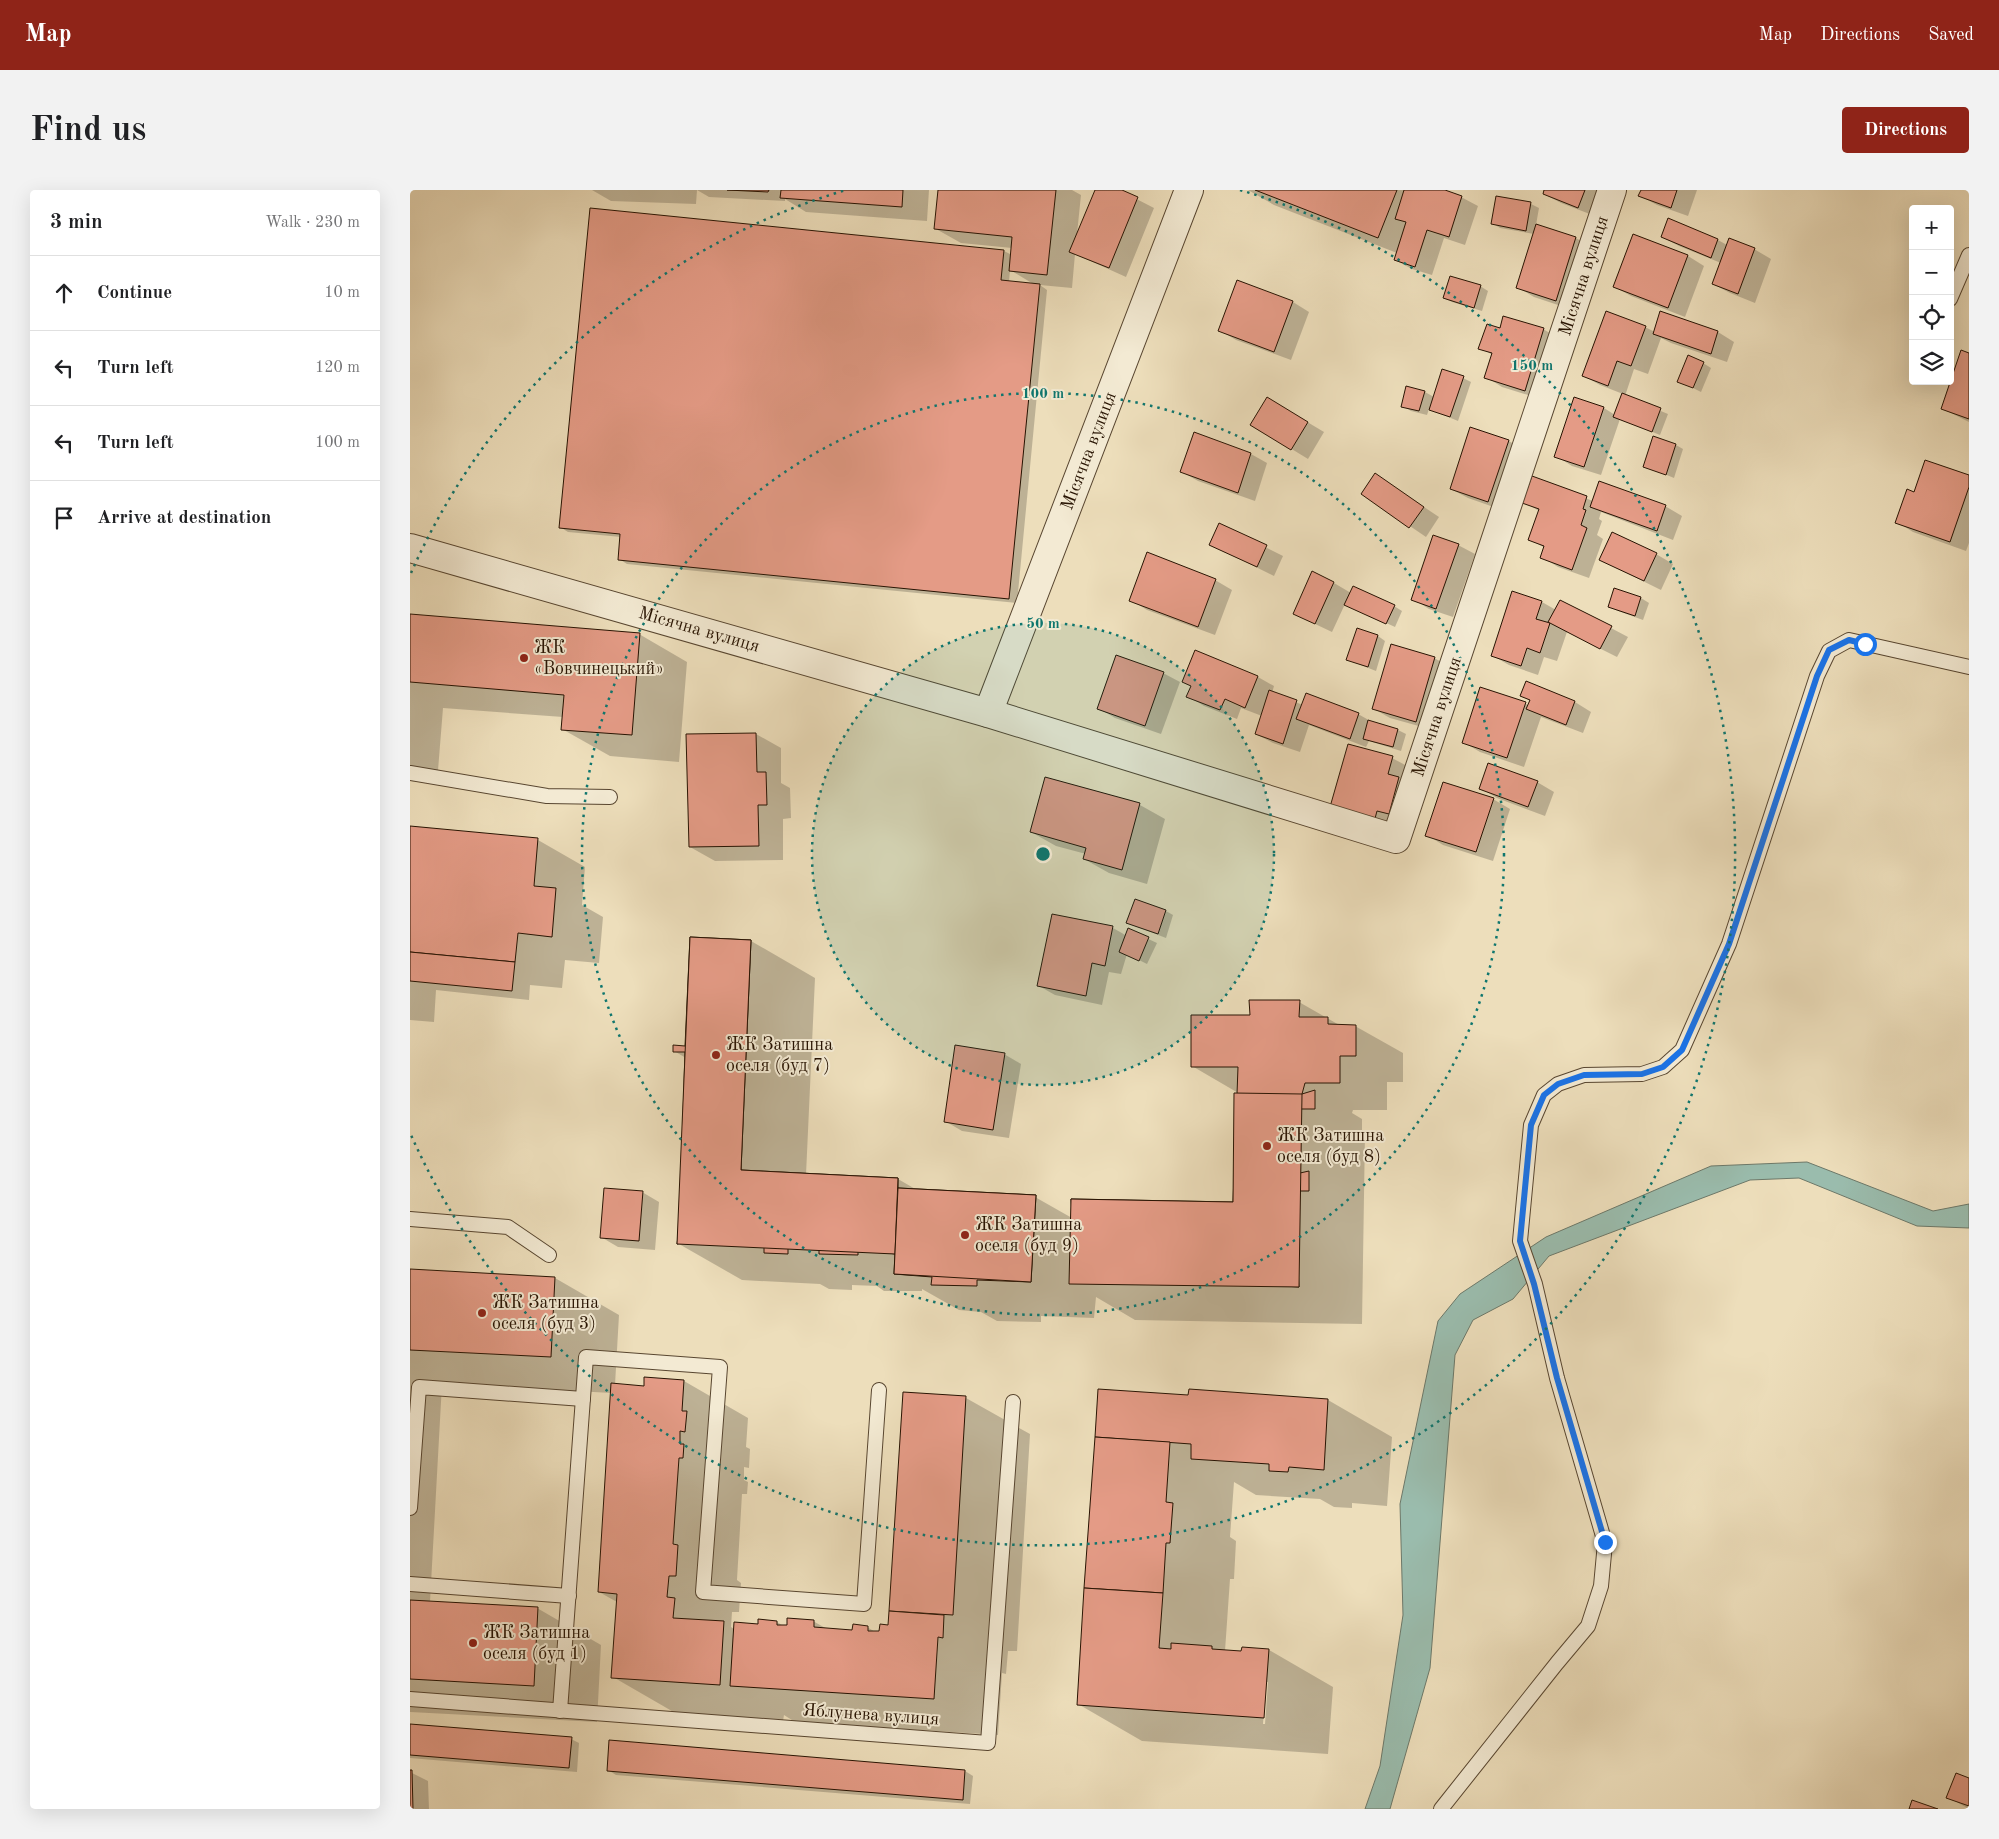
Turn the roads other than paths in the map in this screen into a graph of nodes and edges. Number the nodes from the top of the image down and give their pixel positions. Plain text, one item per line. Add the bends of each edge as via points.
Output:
1 (1189, 190) edge
2 (1612, 190) edge
3 (1969, 256) edge
4 (1952, 295) edge
5 (410, 548) edge
6 (1969, 667) edge
7 (988, 713) junction
8 (410, 773) edge
9 (610, 797) dead end
10 (410, 1219) edge
11 (548, 1255) dead end
12 (879, 1390) dead end
13 (583, 1399) junction
14 (1013, 1402) dead end
15 (410, 1508) edge
16 (410, 1584) edge
17 (569, 1596) junction
18 (410, 1699) edge
19 (560, 1711) junction
20 (1441, 1809) edge

1 - 7 street, Місячна вулиця
2 - 7 street, Місячна вулиця via 1396,839
3 - 4 lane
5 - 7 street, Місячна вулиця
6 - 20 lane via 1849,640 1829,650 1817,676 1729,944 1682,1050 1663,1067 1642,1074 1584,1075 1558,1084 1544,1095 1531,1125 1520,1241 1605,1542 1601,1586 1588,1626
8 - 9 lane via 547,796
10 - 11 lane via 508,1227
12 - 13 lane via 864,1604 703,1592 720,1367 586,1357
13 - 15 lane via 419,1387
13 - 17 lane
14 - 19 lane, Яблунева вулиця via 988,1743
16 - 17 lane
17 - 19 lane
18 - 19 lane, Яблунева вулиця

